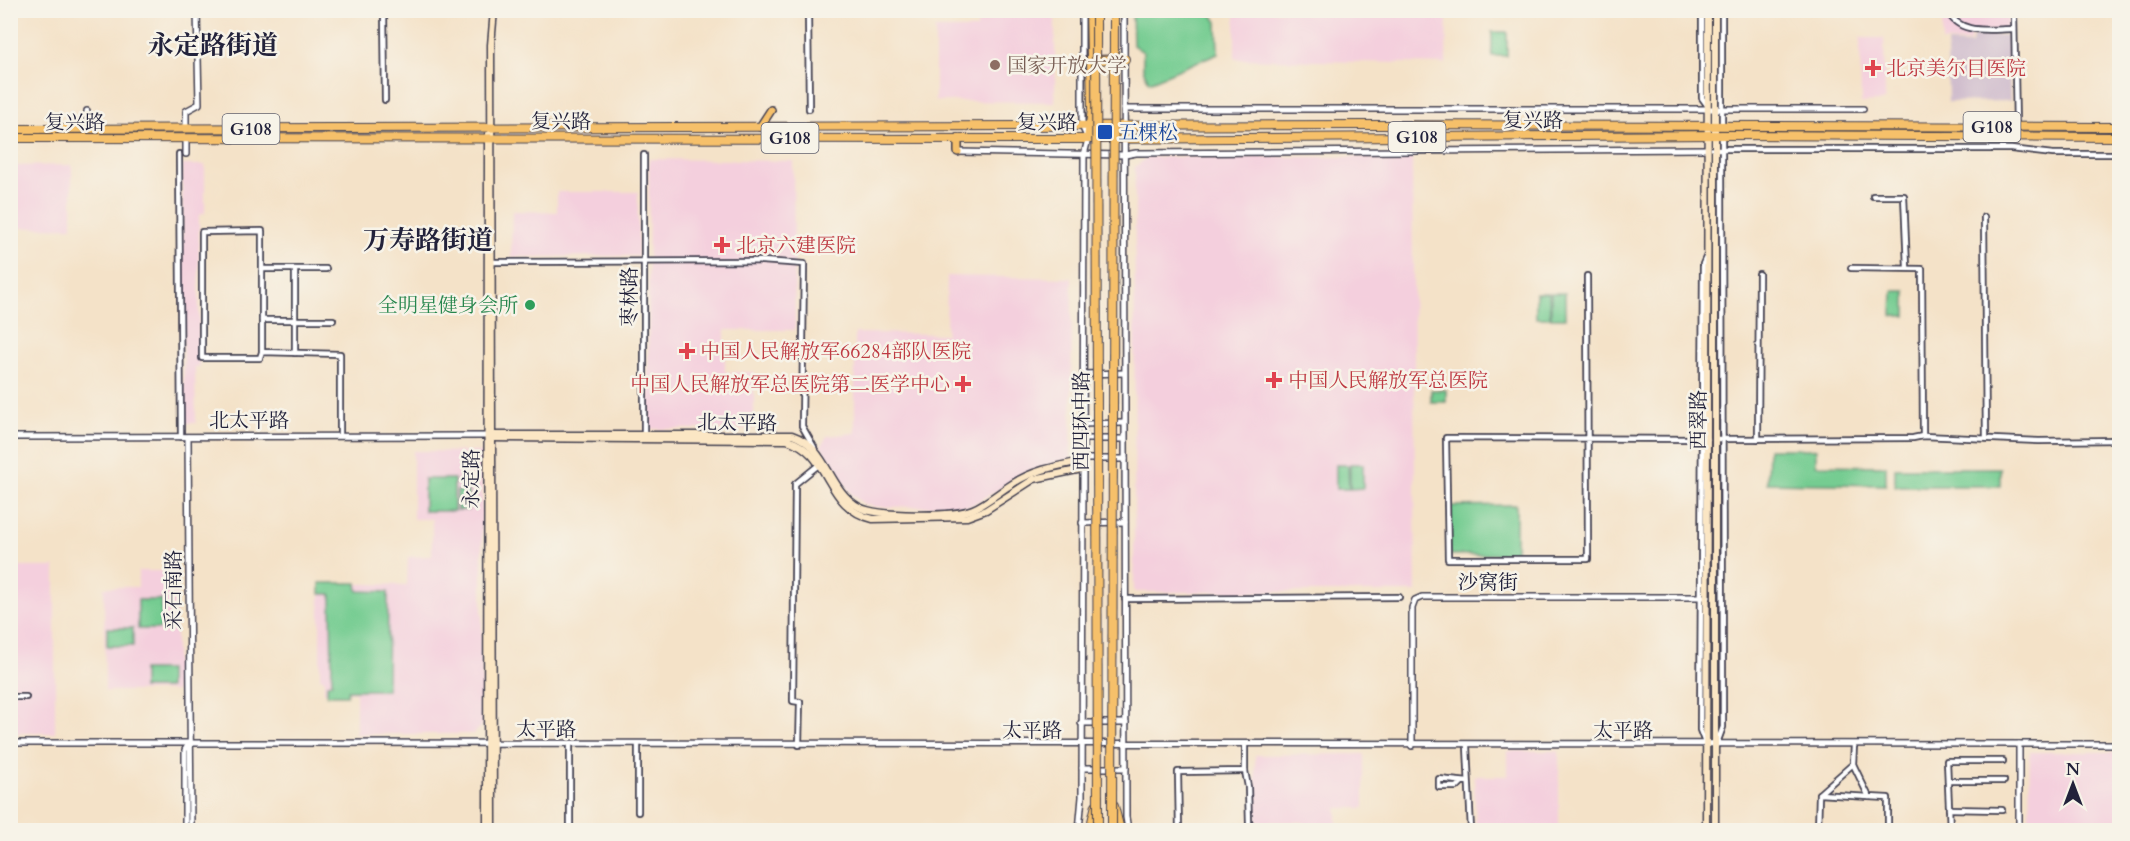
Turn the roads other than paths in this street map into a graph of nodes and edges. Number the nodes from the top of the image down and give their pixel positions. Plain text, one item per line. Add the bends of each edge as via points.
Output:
1 (197, 10) edge
2 (384, 10) edge
3 (494, 10) edge
4 (808, 10) edge
5 (1082, 10) edge
6 (1090, 10) edge
7 (1096, 10) edge
8 (1114, 10) edge
9 (1124, 10) edge
10 (1702, 10) edge
11 (1708, 10) edge
12 (1715, 10) edge
13 (1722, 10) edge
14 (1947, 10) edge
15 (2014, 10) edge
16 (2014, 29) junction
17 (1125, 59) junction
18 (1093, 60) junction
19 (385, 100) dead end
20 (809, 109) dead end
21 (1124, 109) junction
22 (1713, 109) junction
23 (1863, 109) dead end
24 (771, 110) dead end
25 (87, 111) dead end
26 (1082, 126) junction
27 (1091, 126) junction
28 (1125, 126) junction
29 (760, 127) junction
30 (2016, 127) junction
31 (2120, 127) edge
32 (10, 129) edge
33 (87, 129) junction
34 (1715, 132) junction
35 (186, 133) junction
36 (491, 134) junction
37 (2120, 137) edge
38 (10, 138) edge
39 (958, 138) junction
40 (1125, 138) junction
41 (1088, 139) junction
42 (1711, 149) junction
43 (1722, 150) junction
44 (958, 152) joint
45 (179, 154) dead end
46 (186, 154) dead end
47 (2120, 154) edge
48 (644, 155) dead end
49 (1084, 155) junction
50 (1125, 155) junction
51 (1873, 196) dead end
52 (1984, 217) dead end
53 (491, 262) junction
54 (644, 262) junction
55 (1907, 267) junction
56 (1851, 268) dead end
57 (262, 269) junction
58 (295, 269) junction
59 (326, 269) dead end
60 (1759, 274) dead end
61 (1587, 276) dead end
62 (262, 320) junction
63 (295, 320) junction
64 (333, 320) dead end
65 (262, 352) junction
66 (295, 353) junction
67 (1083, 374) junction
68 (1124, 374) junction
69 (1124, 423) junction
70 (1082, 424) junction
71 (340, 436) junction
72 (492, 436) junction
73 (644, 436) junction
74 (1923, 436) junction
75 (10, 437) edge
76 (184, 437) junction
77 (1588, 438) junction
78 (1986, 438) junction
79 (1124, 439) junction
80 (1712, 439) junction
81 (1758, 439) junction
82 (1082, 440) junction
83 (2120, 440) edge
84 (816, 449) junction
85 (1125, 459) junction
86 (1082, 460) junction
87 (822, 462) junction
88 (1082, 469) junction
89 (1125, 522) junction
90 (1082, 523) junction
91 (1399, 597) dead end
92 (1705, 597) junction
93 (1125, 599) junction
94 (10, 697) edge
95 (26, 697) dead end
96 (1082, 723) junction
97 (1126, 723) junction
98 (10, 743) edge
99 (189, 744) junction
100 (490, 744) junction
101 (570, 744) junction
102 (2019, 744) junction
103 (2120, 744) edge
104 (638, 745) junction
105 (800, 745) junction
106 (1082, 745) junction
107 (1126, 745) junction
108 (1854, 745) junction
109 (1245, 746) junction
110 (1412, 746) junction
111 (1467, 746) junction
112 (1706, 746) junction
113 (1716, 746) junction
114 (2003, 761) dead end
115 (1853, 764) junction
116 (1082, 768) junction
117 (1126, 768) junction
118 (1245, 771) junction
119 (1948, 781) junction
120 (2004, 781) dead end
121 (1462, 782) junction
122 (1468, 782) junction
123 (1819, 794) junction
124 (1112, 797) junction
125 (1869, 797) junction
126 (1098, 798) junction
127 (1949, 809) junction
128 (2002, 810) dead end
129 (638, 812) dead end
130 (185, 831) edge
131 (191, 831) edge
132 (487, 831) edge
133 (493, 831) edge
134 (570, 831) edge
135 (1079, 831) edge
136 (1090, 831) edge
137 (1098, 831) edge
138 (1112, 831) edge
139 (1120, 831) edge
140 (1128, 831) edge
141 (1179, 831) edge
142 (1296, 831) edge
143 (1471, 831) edge
144 (1706, 831) edge
145 (1715, 831) edge
146 (1818, 831) edge
147 (1888, 831) edge
148 (1950, 831) edge
149 (2019, 831) edge

1 - 35 street via 199,104 186,111
2 - 19 street
3 - 36 main road, 永定路
4 - 20 street
5 - 26 street
6 - 18 highway
7 - 126 highway, 西四环中路, bridge
8 - 124 highway, 西四环中路, bridge
9 - 17 street
10 - 22 street via 1702,98
11 - 22 main road, 西翠路
12 - 22 main road, 西翠路
13 - 22 street
14 - 16 street via 1968,29
15 - 16 street
16 - 30 street
17 - 18 highway
17 - 21 street
18 - 27 highway
21 - 22 street, 复兴路
21 - 28 street
22 - 23 street, 复兴路
22 - 34 main road, 西翠路
24 - 29 main road
25 - 33 street
26 - 27 highway, 复兴路 / G108
26 - 29 highway, 复兴路 / G108
26 - 41 street
27 - 28 highway, 复兴路 / G108
27 - 41 highway
28 - 34 highway, 复兴路 / G108
28 - 40 street
29 - 36 highway, 复兴路 / G108
30 - 31 highway, 复兴路 / G108
30 - 34 highway, 复兴路 / G108
32 - 33 highway, 复兴路 / G108
33 - 35 highway, 复兴路 / G108
34 - 37 highway, 复兴路 / G108
34 - 40 highway, 复兴路 / G108
34 - 42 main road, 西翠路
34 - 43 street
35 - 36 highway, 复兴路 / G108
35 - 38 highway, 复兴路 / G108
35 - 46 street
36 - 39 highway, 复兴路 / G108
36 - 53 main road, 永定路
39 - 41 highway, 复兴路 / G108
39 - 44 main road
40 - 41 highway, 复兴路 / G108
40 - 50 street
41 - 49 street, 西四环中路
42 - 43 street, 复兴路
42 - 50 street, 复兴路
42 - 80 main road, 西翠路
42 - 80 main road, 西翠路 via 1707,255
43 - 47 street, 复兴路 via 2011,149 2053,154
43 - 80 street
44 - 49 street, 复兴路
45 - 76 street
48 - 54 street, 枣林路
49 - 50 street, 复兴路
49 - 67 street, 西四环中路
50 - 68 street
51 - 55 street via 1904,196
52 - 78 street
53 - 54 street
53 - 72 main road, 永定路
54 - 73 street, 枣林路
54 - 84 street via 804,264 802,426
55 - 56 street
55 - 74 street via 1922,269
57 - 58 street
57 - 62 street
57 - 65 street via 262,231 202,232 202,358 260,358
58 - 59 street
58 - 63 street
60 - 81 street
61 - 77 street
62 - 63 street
62 - 65 street
63 - 64 street
63 - 66 street
65 - 66 street
66 - 71 street via 339,354
67 - 68 street
67 - 70 street, 西四环中路
68 - 69 street
69 - 70 street
69 - 79 street
70 - 82 street, 西四环中路
71 - 72 street, 北太平路
71 - 76 street, 北太平路
72 - 73 main road, 北太平路
72 - 100 main road, 永定路
73 - 84 main road, 北太平路 via 784,434 804,440
73 - 87 main road, 北太平路 via 787,440
74 - 78 street
74 - 81 street
75 - 76 street, 北太平路
76 - 99 street, 采石南路
77 - 77 street via 1446,438 1448,559 1587,559
77 - 80 street
78 - 83 street
79 - 82 street
79 - 85 street
80 - 81 street
80 - 92 main road, 西翠路
80 - 113 main road, 西翠路
82 - 86 street, 西四环中路
84 - 87 main road, 北太平路
85 - 86 street
85 - 89 street
86 - 87 main road, 北太平路 via 1029,475 977,507 954,513 865,510 841,491
86 - 88 street, 西四环中路
87 - 88 main road, 北太平路 via 843,504 860,516 873,519 963,518 986,510 1034,479
87 - 105 street via 795,484 793,701 800,702
88 - 90 street, 西四环中路
89 - 90 street
89 - 93 street
90 - 96 street, 西四环中路
91 - 93 street
92 - 110 street, 沙窝街 via 1415,600
92 - 112 main road, 西翠路
93 - 97 street
94 - 95 street
96 - 97 street
96 - 106 street, 西四环中路
97 - 107 street
98 - 99 street, 太平路
99 - 100 street, 太平路
99 - 130 street via 185,750
99 - 131 street
100 - 101 street, 太平路
100 - 132 main road, 永定路
100 - 133 main road, 永定路
101 - 104 street, 太平路
101 - 134 street
102 - 103 street, 太平路
102 - 108 street, 太平路
102 - 149 street
104 - 105 street, 太平路
104 - 129 street
105 - 106 street, 太平路
106 - 107 street, 太平路
106 - 116 street, 西四环中路
107 - 109 street, 太平路
107 - 117 street
108 - 113 street, 太平路
108 - 115 street
109 - 110 street, 太平路
109 - 118 street
110 - 111 street, 太平路
111 - 112 street, 太平路
111 - 122 street
112 - 113 street, 太平路
112 - 144 main road, 西翠路
113 - 145 main road, 西翠路
114 - 119 street via 1947,761
115 - 123 street
115 - 125 street
116 - 117 street
116 - 135 street, 西四环中路
117 - 140 street
118 - 141 street via 1178,772
118 - 142 street via 1249,824 1257,829
119 - 120 street
119 - 127 street
121 - 121 street via 1439,779 1439,787 1457,787
121 - 122 street
122 - 143 street
123 - 125 street
123 - 146 street
124 - 138 highway, 西四环中路, bridge
124 - 139 highway, bridge
125 - 147 street via 1888,798
126 - 136 highway, bridge
126 - 137 highway, 西四环中路, bridge
127 - 128 street
127 - 148 street

